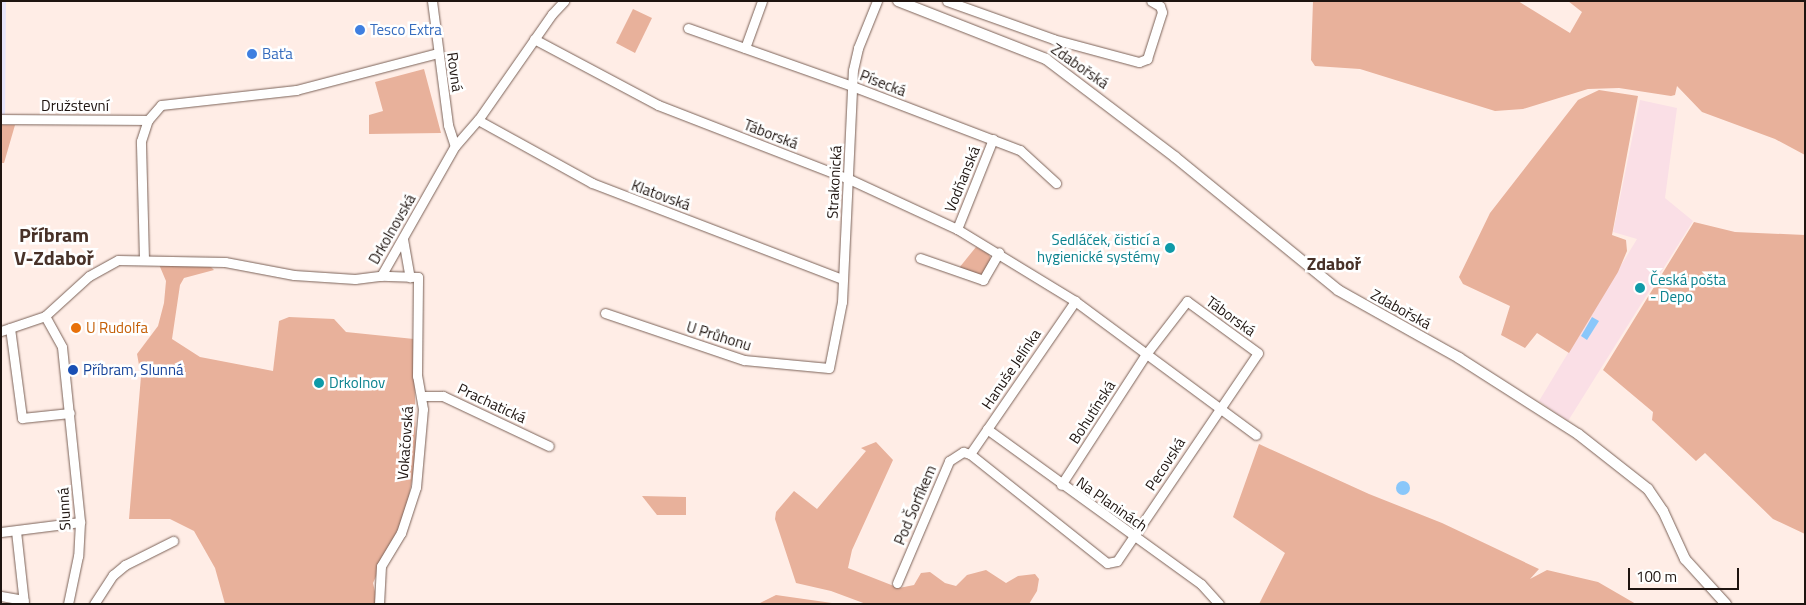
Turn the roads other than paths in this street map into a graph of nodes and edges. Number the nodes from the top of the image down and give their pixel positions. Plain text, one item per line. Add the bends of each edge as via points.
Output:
1 (432, 1) edge
2 (564, 1) edge
3 (762, 1) edge
4 (877, 1) edge
5 (898, 1) edge
6 (1151, 1) edge
7 (952, 2) edge
8 (688, 28) dead end
9 (534, 39) junction
10 (745, 48) junction
11 (438, 53) junction
12 (852, 86) junction
13 (1, 119) edge
14 (148, 120) junction
15 (478, 120) junction
16 (993, 139) junction
17 (455, 146) junction
18 (849, 178) junction
19 (1056, 183) dead end
20 (957, 229) junction
21 (403, 239) junction
22 (999, 252) junction
23 (920, 258) dead end
24 (144, 259) junction
25 (381, 276) junction
26 (414, 277) junction
27 (842, 279) junction
28 (1075, 300) junction
29 (605, 313) dead end
30 (45, 316) junction
31 (6, 330) edge
32 (1146, 354) junction
33 (830, 368) joint
34 (422, 396) junction
35 (1219, 407) junction
36 (70, 412) junction
37 (986, 429) junction
38 (1256, 435) dead end
39 (549, 446) dead end
40 (970, 454) junction
41 (1061, 485) junction
42 (80, 522) junction
43 (16, 530) junction
44 (1, 532) edge
45 (1134, 537) junction
46 (173, 541) dead end
47 (897, 583) dead end
48 (1, 596) edge
49 (24, 602) edge
50 (68, 604) edge
51 (94, 604) edge
52 (379, 604) edge
53 (1219, 604) edge
54 (1726, 604) edge

1 - 11 street, Rovná
2 - 9 street, Drkolnovská
3 - 10 street
4 - 12 street, Strakonická via 858,48
5 - 54 street, Zdabořská via 1046,59 1106,103 1338,290 1459,358 1578,434 1648,489 1663,511 1685,559
6 - 7 street, Zdabořská via 1160,6 1162,12 1147,59 1139,62 1053,39
8 - 10 street, Písecká
9 - 15 street, Drkolnovská
9 - 18 street, Táborská via 658,105
10 - 12 street, Písecká
11 - 14 street via 296,90 172,102 161,105
11 - 17 street, Rovná via 448,126
12 - 16 street, Písecká
12 - 18 street, Strakonická
13 - 14 street, Družstevní
14 - 24 street via 142,140
15 - 17 street, Drkolnovská
15 - 27 street, Klatovská via 592,183
16 - 19 street, Písecká via 1020,150
16 - 20 street, Vodňanská
17 - 21 street, Drkolnovská
18 - 20 street, Táborská
18 - 27 street, Strakonická
20 - 22 street, Táborská
21 - 25 street, Drkolnovská
21 - 26 street, Vokačovská
22 - 23 street via 983,280
22 - 28 street, Táborská
24 - 25 street, Drkolnovská via 226,262 294,275
24 - 30 street, Drkolnovská via 118,260 99,268
25 - 26 street
26 - 34 street, Vokačovská via 417,376
27 - 33 street, Strakonická via 840,323
28 - 32 street, Táborská
28 - 37 street, Hanuše Jelínka
29 - 33 street, U Průhonu via 744,360
30 - 31 street, Drkolnovská
30 - 36 street, Slunná via 62,347
31 - 36 street via 22,418
32 - 35 street, Táborská
32 - 35 street, Táborská via 1187,301 1258,353
32 - 41 street, Bohutínská
34 - 39 street, Prachatická via 443,396
34 - 52 street, Vokačovská via 416,486 401,532 381,566
35 - 38 street, Táborská
35 - 45 street, Pecovská
36 - 42 street, Slunná
37 - 40 street, Hanuše Jelínka
37 - 41 street, Na Planinách
40 - 45 street, Pecovská via 1107,563 1117,561
40 - 47 street, Pod Šorfíkem via 956,454 949,461
41 - 45 street, Na Planinách
42 - 43 street
42 - 50 street, Slunná via 78,556
43 - 44 street
43 - 49 street
45 - 53 street, Na Planinách via 1201,584
46 - 51 street via 125,565 113,575
48 - 49 street

